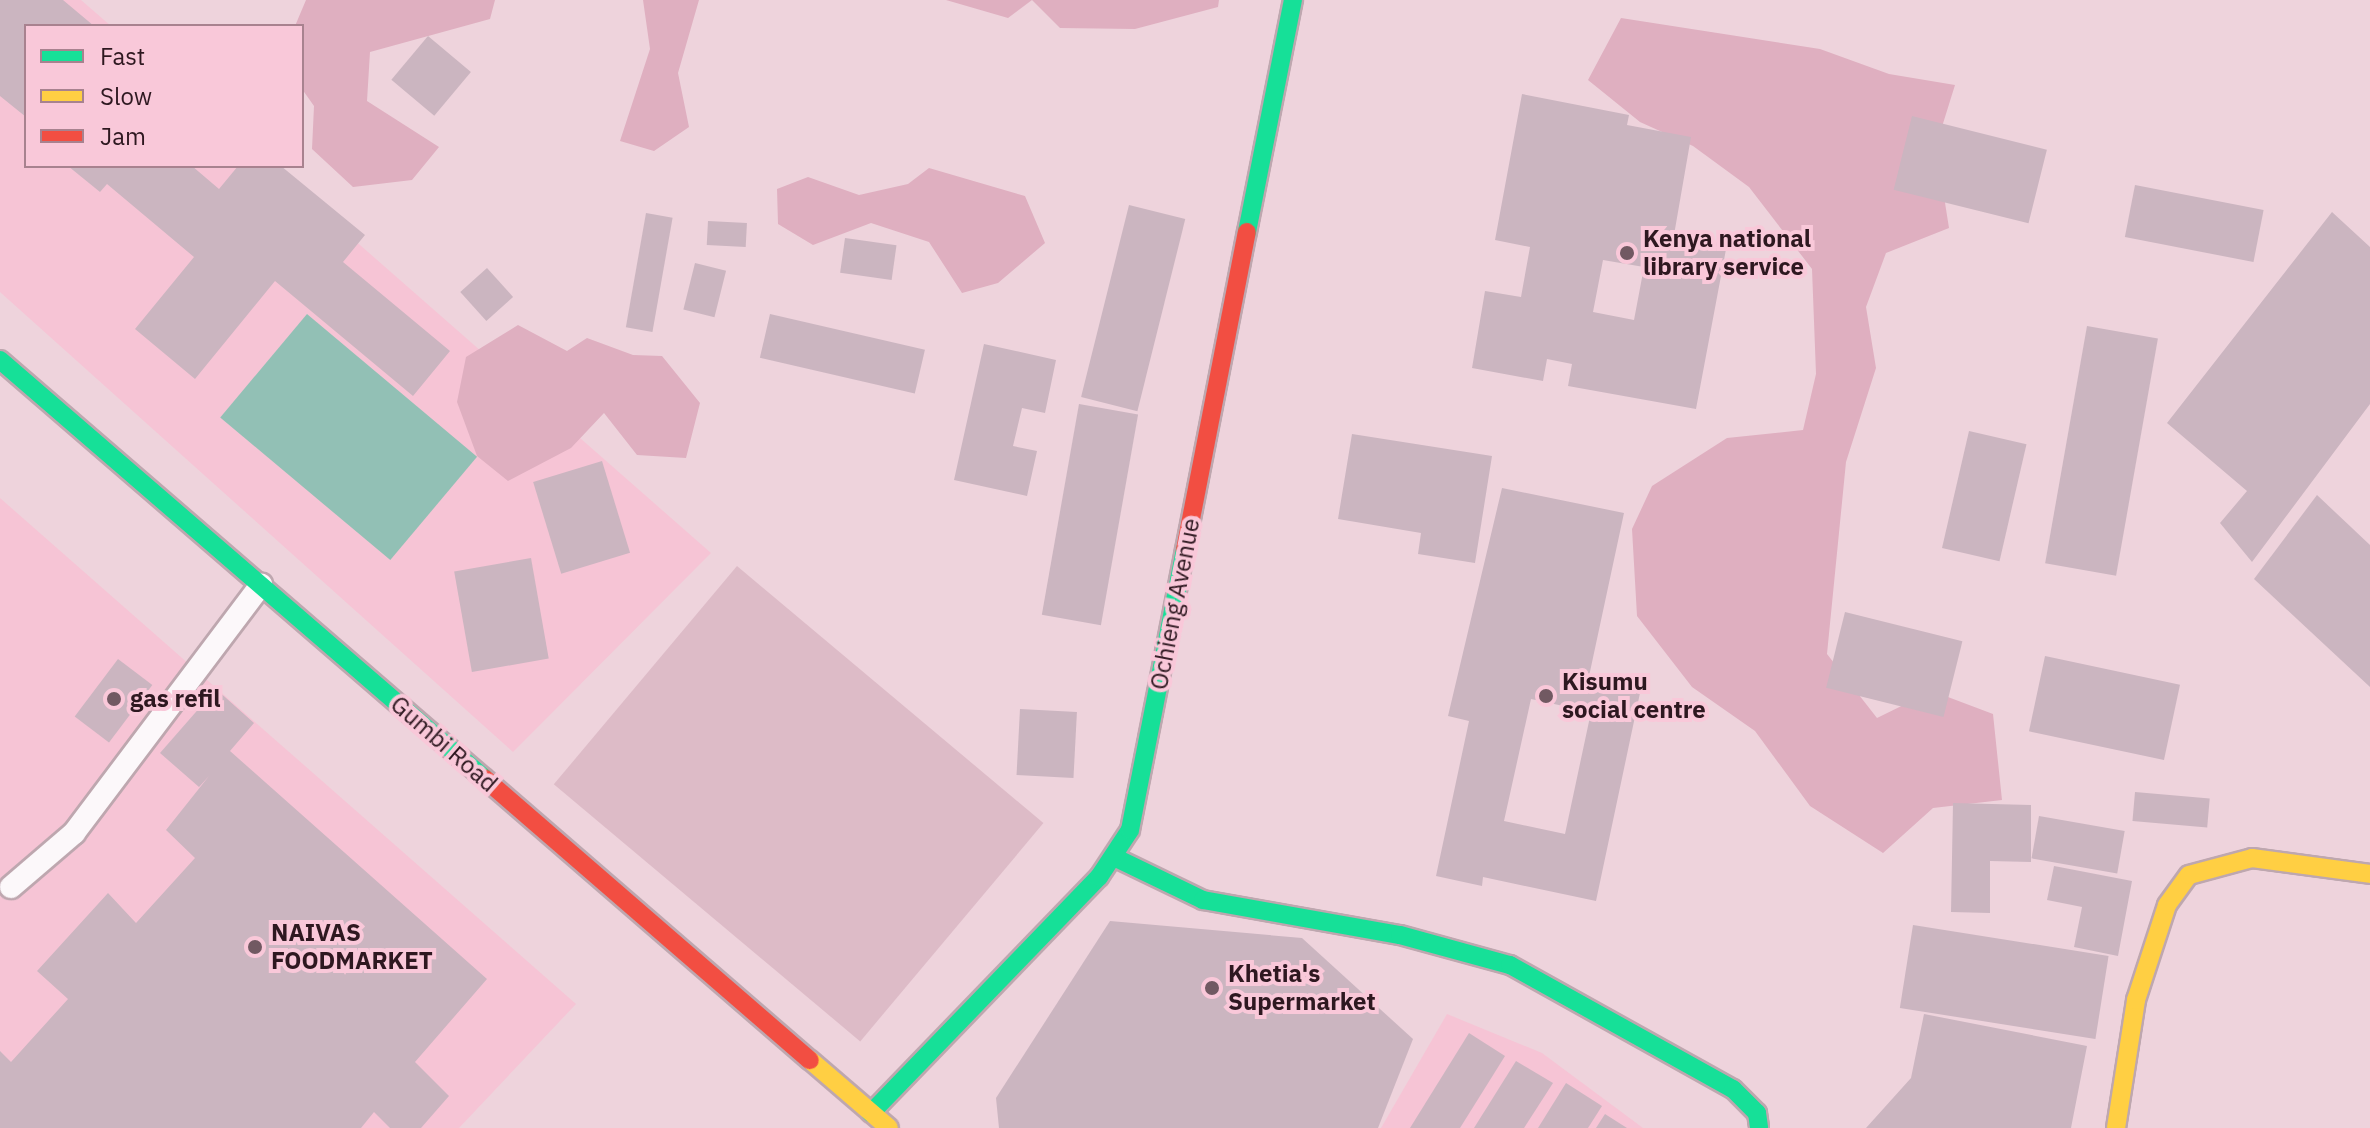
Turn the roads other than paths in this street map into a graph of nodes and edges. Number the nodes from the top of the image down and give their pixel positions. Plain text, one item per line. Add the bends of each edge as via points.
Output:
1 (1293, 0) edge
2 (0, 360) edge
3 (261, 585) junction
4 (1114, 857) junction
5 (2370, 874) edge
6 (11, 887) dead end
7 (871, 1113) junction
8 (889, 1128) edge
9 (1759, 1128) edge
10 (2116, 1128) edge

1 - 4 street, Ochieng Avenue via 1130,830
2 - 3 street, Gumbi Road
3 - 6 lane via 74,833
3 - 7 street, Gumbi Road
4 - 7 street, Ochieng Avenue
4 - 9 street via 1203,900 1400,935 1510,965 1733,1089 1757,1113
5 - 10 street via 2252,858 2189,875 2167,905 2136,1000
7 - 8 street, Gumbi Road

